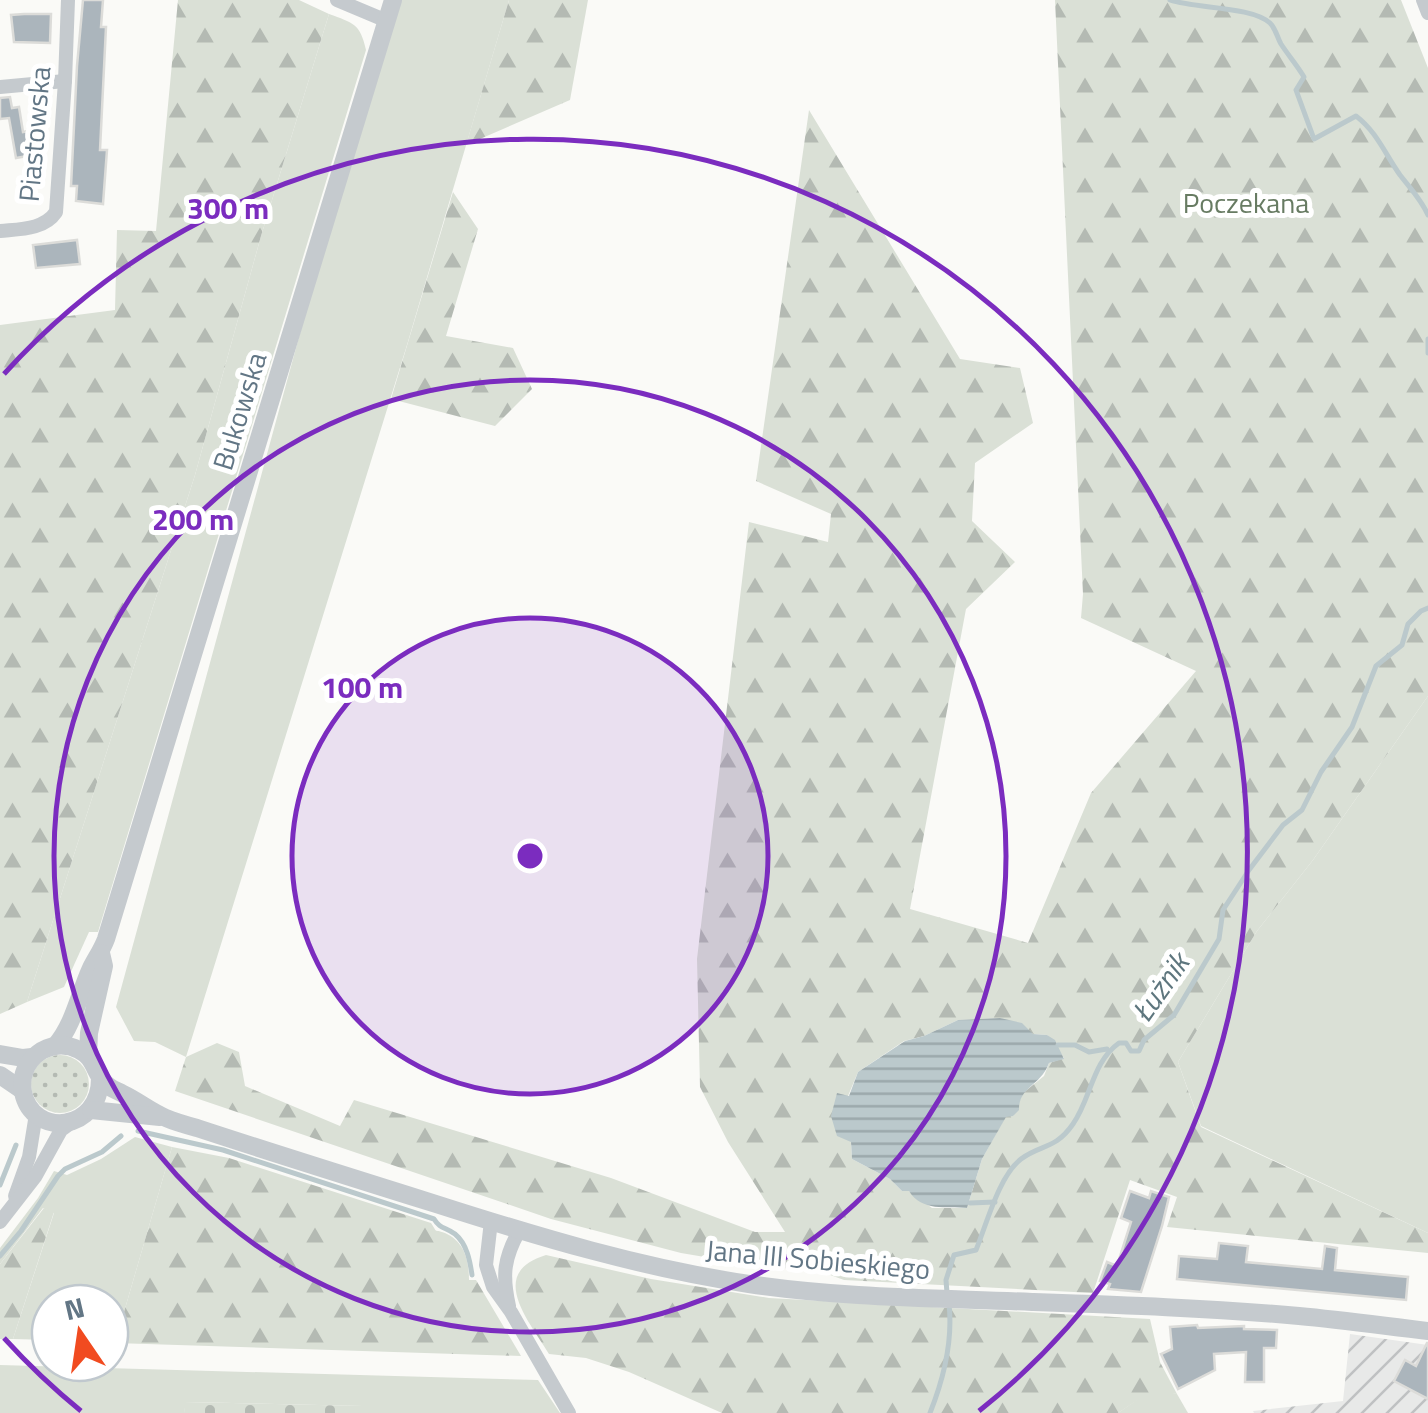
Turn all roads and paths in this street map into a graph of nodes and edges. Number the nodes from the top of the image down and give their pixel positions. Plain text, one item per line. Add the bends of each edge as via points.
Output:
1 (68, 0) edge
2 (337, 0) edge
3 (394, 0) edge
4 (1423, 0) edge
5 (1428, 13) edge
6 (387, 21) junction
7 (66, 81) junction
8 (0, 87) edge
9 (0, 231) edge
10 (101, 953) junction
11 (56, 1045) junction
12 (0, 1054) edge
13 (88, 1056) junction
14 (32, 1058) junction
15 (0, 1076) edge
16 (100, 1078) junction
17 (22, 1090) junction
18 (91, 1110) junction
19 (36, 1114) junction
20 (166, 1118) junction
21 (72, 1122) junction
22 (11, 1206) junction
23 (0, 1222) edge
24 (490, 1222) junction
25 (519, 1230) junction
26 (510, 1312) junction
27 (1428, 1331) edge
28 (569, 1413) edge

1 - 7 street, Piastowska
2 - 6 street
3 - 6 street, Bukowska
4 - 5 street
6 - 10 street, Bukowska
7 - 8 street
7 - 9 street, Piastowska via 56,212 36,226
10 - 11 street
10 - 13 street
11 - 13 street
11 - 14 street
12 - 14 street
13 - 16 street
14 - 17 street
15 - 17 street
16 - 18 street
16 - 20 street
17 - 19 street
18 - 20 street
18 - 21 street
19 - 21 street
19 - 22 street
20 - 24 street, Jana III Sobieskiego
21 - 22 street
22 - 23 street
24 - 25 street, Jana III Sobieskiego
24 - 26 street via 486,1265
25 - 26 street via 506,1262
25 - 27 street, Jana III Sobieskiego via 678,1273 792,1290 1298,1316
26 - 28 street

